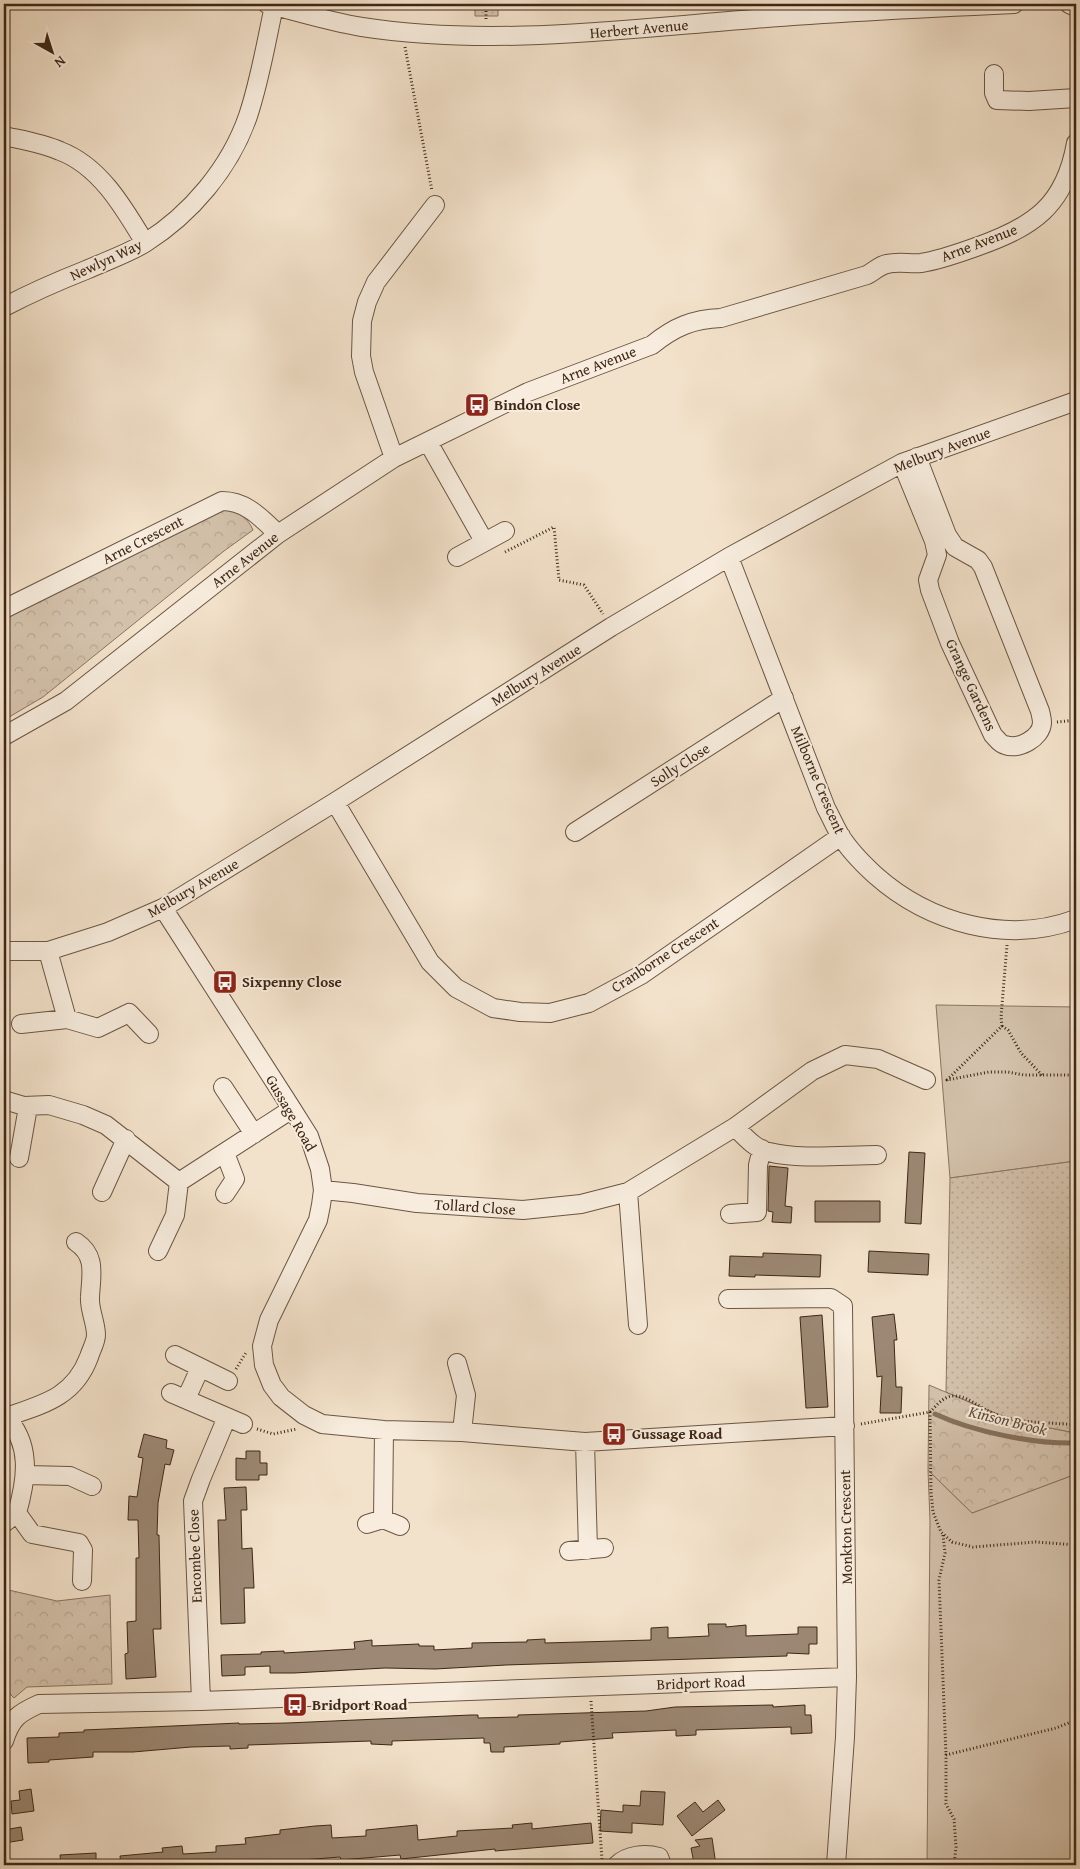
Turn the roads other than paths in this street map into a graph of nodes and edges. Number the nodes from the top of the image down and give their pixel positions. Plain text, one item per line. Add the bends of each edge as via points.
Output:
1 (1014, 4) edge
2 (1069, 4) edge
3 (270, 5) edge
4 (1076, 7) edge
5 (994, 74) dead end
6 (1076, 98) edge
7 (4, 136) edge
8 (1076, 143) edge
9 (435, 205) road end
10 (145, 243) junction
11 (4, 307) edge
12 (1076, 401) edge
13 (428, 442) junction
14 (394, 458) junction
15 (909, 460) junction
16 (505, 531) dead end
17 (278, 534) junction
18 (484, 541) junction
19 (955, 547) junction
20 (937, 555) junction
21 (457, 557) dead end
22 (729, 557) junction
23 (4, 609) edge
24 (784, 698) junction
25 (4, 736) edge
26 (335, 802) junction
27 (576, 832) dead end
28 (840, 836) junction
29 (163, 908) junction
30 (1076, 919) edge
31 (4, 951) edge
32 (48, 951) junction
33 (67, 1019) junction
34 (21, 1024) dead end
35 (150, 1034) dead end
36 (926, 1080) dead end
37 (223, 1088) dead end
38 (4, 1100) edge
39 (28, 1107) junction
40 (292, 1109) junction
41 (735, 1127) junction
42 (254, 1134) junction
43 (126, 1139) junction
44 (762, 1149) junction
45 (225, 1153) junction
46 (877, 1155) dead end
47 (19, 1158) dead end
48 (179, 1182) junction
49 (322, 1190) junction
50 (102, 1192) dead end
51 (628, 1192) junction
52 (225, 1194) dead end
53 (730, 1214) dead end
54 (76, 1242) dead end
55 (158, 1251) dead end
56 (728, 1299) dead end
57 (638, 1325) dead end
58 (174, 1355) dead end
59 (458, 1363) dead end
60 (200, 1368) junction
61 (228, 1381) road end
62 (5, 1416) edge
63 (845, 1426) junction
64 (384, 1430) junction
65 (462, 1432) junction
66 (585, 1442) junction
67 (26, 1475) junction
68 (92, 1486) dead end
69 (11, 1518) edge
70 (383, 1523) dead end
71 (569, 1551) dead end
72 (82, 1581) dead end
73 (847, 1677) junction
74 (201, 1701) junction
75 (4, 1741) edge
76 (617, 1865) edge
77 (662, 1865) edge
78 (836, 1865) edge

1 - 3 street, Herbert Avenue via 755,19 593,33 487,36 360,27
2 - 4 street
3 - 10 street, Newlyn Way via 258,82 248,118 230,154 208,188 179,217
5 - 6 street via 997,100
7 - 10 street via 46,146 76,159 108,188
8 - 13 street, Arne Avenue via 1067,180 1057,195 1042,212 1009,235 921,263 886,264 867,275 721,318 702,319 669,331 652,345 528,392
9 - 14 street via 376,282 362,321 360,356
10 - 11 street, Newlyn Way
12 - 15 street, Melbury Avenue
13 - 14 street, Arne Avenue
13 - 18 street
14 - 17 street, Arne Avenue
15 - 19 street
15 - 20 street
15 - 22 street, Melbury Avenue
16 - 18 street
17 - 23 street, Arne Crescent via 250,509 232,501 222,501
17 - 25 street, Arne Avenue via 66,701
18 - 21 street
19 - 20 street
19 - 20 street, Grange Gardens via 978,560 983,568 1040,712 1040,730 1024,744 1004,745 988,728 930,590 928,580
22 - 24 street, Milborne Crescent
22 - 26 street, Melbury Avenue via 611,627
24 - 27 street, Solly Close
24 - 28 street, Milborne Crescent
26 - 28 street, Cranborne Crescent via 430,962 456,988 494,1008 520,1012 550,1013 589,1003 641,975
26 - 29 street, Melbury Avenue
28 - 30 street, Milborne Crescent via 882,881 919,906 946,918 975,927 1008,931 1041,928
29 - 32 street, Melbury Avenue via 108,932
29 - 40 street, Gussage Road
31 - 32 street, Melbury Avenue
32 - 33 street
33 - 34 street
33 - 35 street via 98,1028 129,1013
36 - 41 street, Tollard Close via 878,1060 846,1055 812,1071
37 - 42 street
38 - 39 street
39 - 43 street via 49,1106 83,1115
39 - 47 street
40 - 42 street
40 - 49 street, Gussage Road via 313,1147
41 - 44 street
41 - 51 street, Tollard Close
42 - 45 street
43 - 48 street
43 - 50 street
44 - 46 street via 794,1156
44 - 53 street via 758,1165 757,1212
45 - 48 street
45 - 52 street via 235,1179
48 - 55 street via 175,1215
49 - 51 street, Tollard Close via 417,1202 523,1210 581,1204
49 - 64 street, Gussage Road via 318,1220 268,1320 262,1346 266,1375 281,1397 322,1424
51 - 57 street
54 - 62 street via 88,1254 91,1267 90,1302 96,1336 85,1366 72,1387 62,1394 49,1402
56 - 63 street, Monkton Crescent via 831,1298 843,1306
58 - 60 street
59 - 65 street via 466,1395
60 - 61 street
60 - 74 street, Encombe Close via 186,1399 235,1421 201,1479 193,1501
62 - 67 street via 23,1449
63 - 66 street, Gussage Road
63 - 73 street, Monkton Crescent
64 - 65 street, Gussage Road
64 - 70 street
65 - 66 street, Gussage Road
66 - 71 street via 596,1549
67 - 68 street via 70,1476
67 - 69 street via 24,1489
69 - 72 street via 32,1534 79,1543 83,1550
73 - 74 street, Bridport Road
73 - 78 street, Monkton Crescent
74 - 75 street, Bridport Road via 39,1704 19,1713 7,1730
76 - 77 street via 626,1858 652,1855 659,1857

